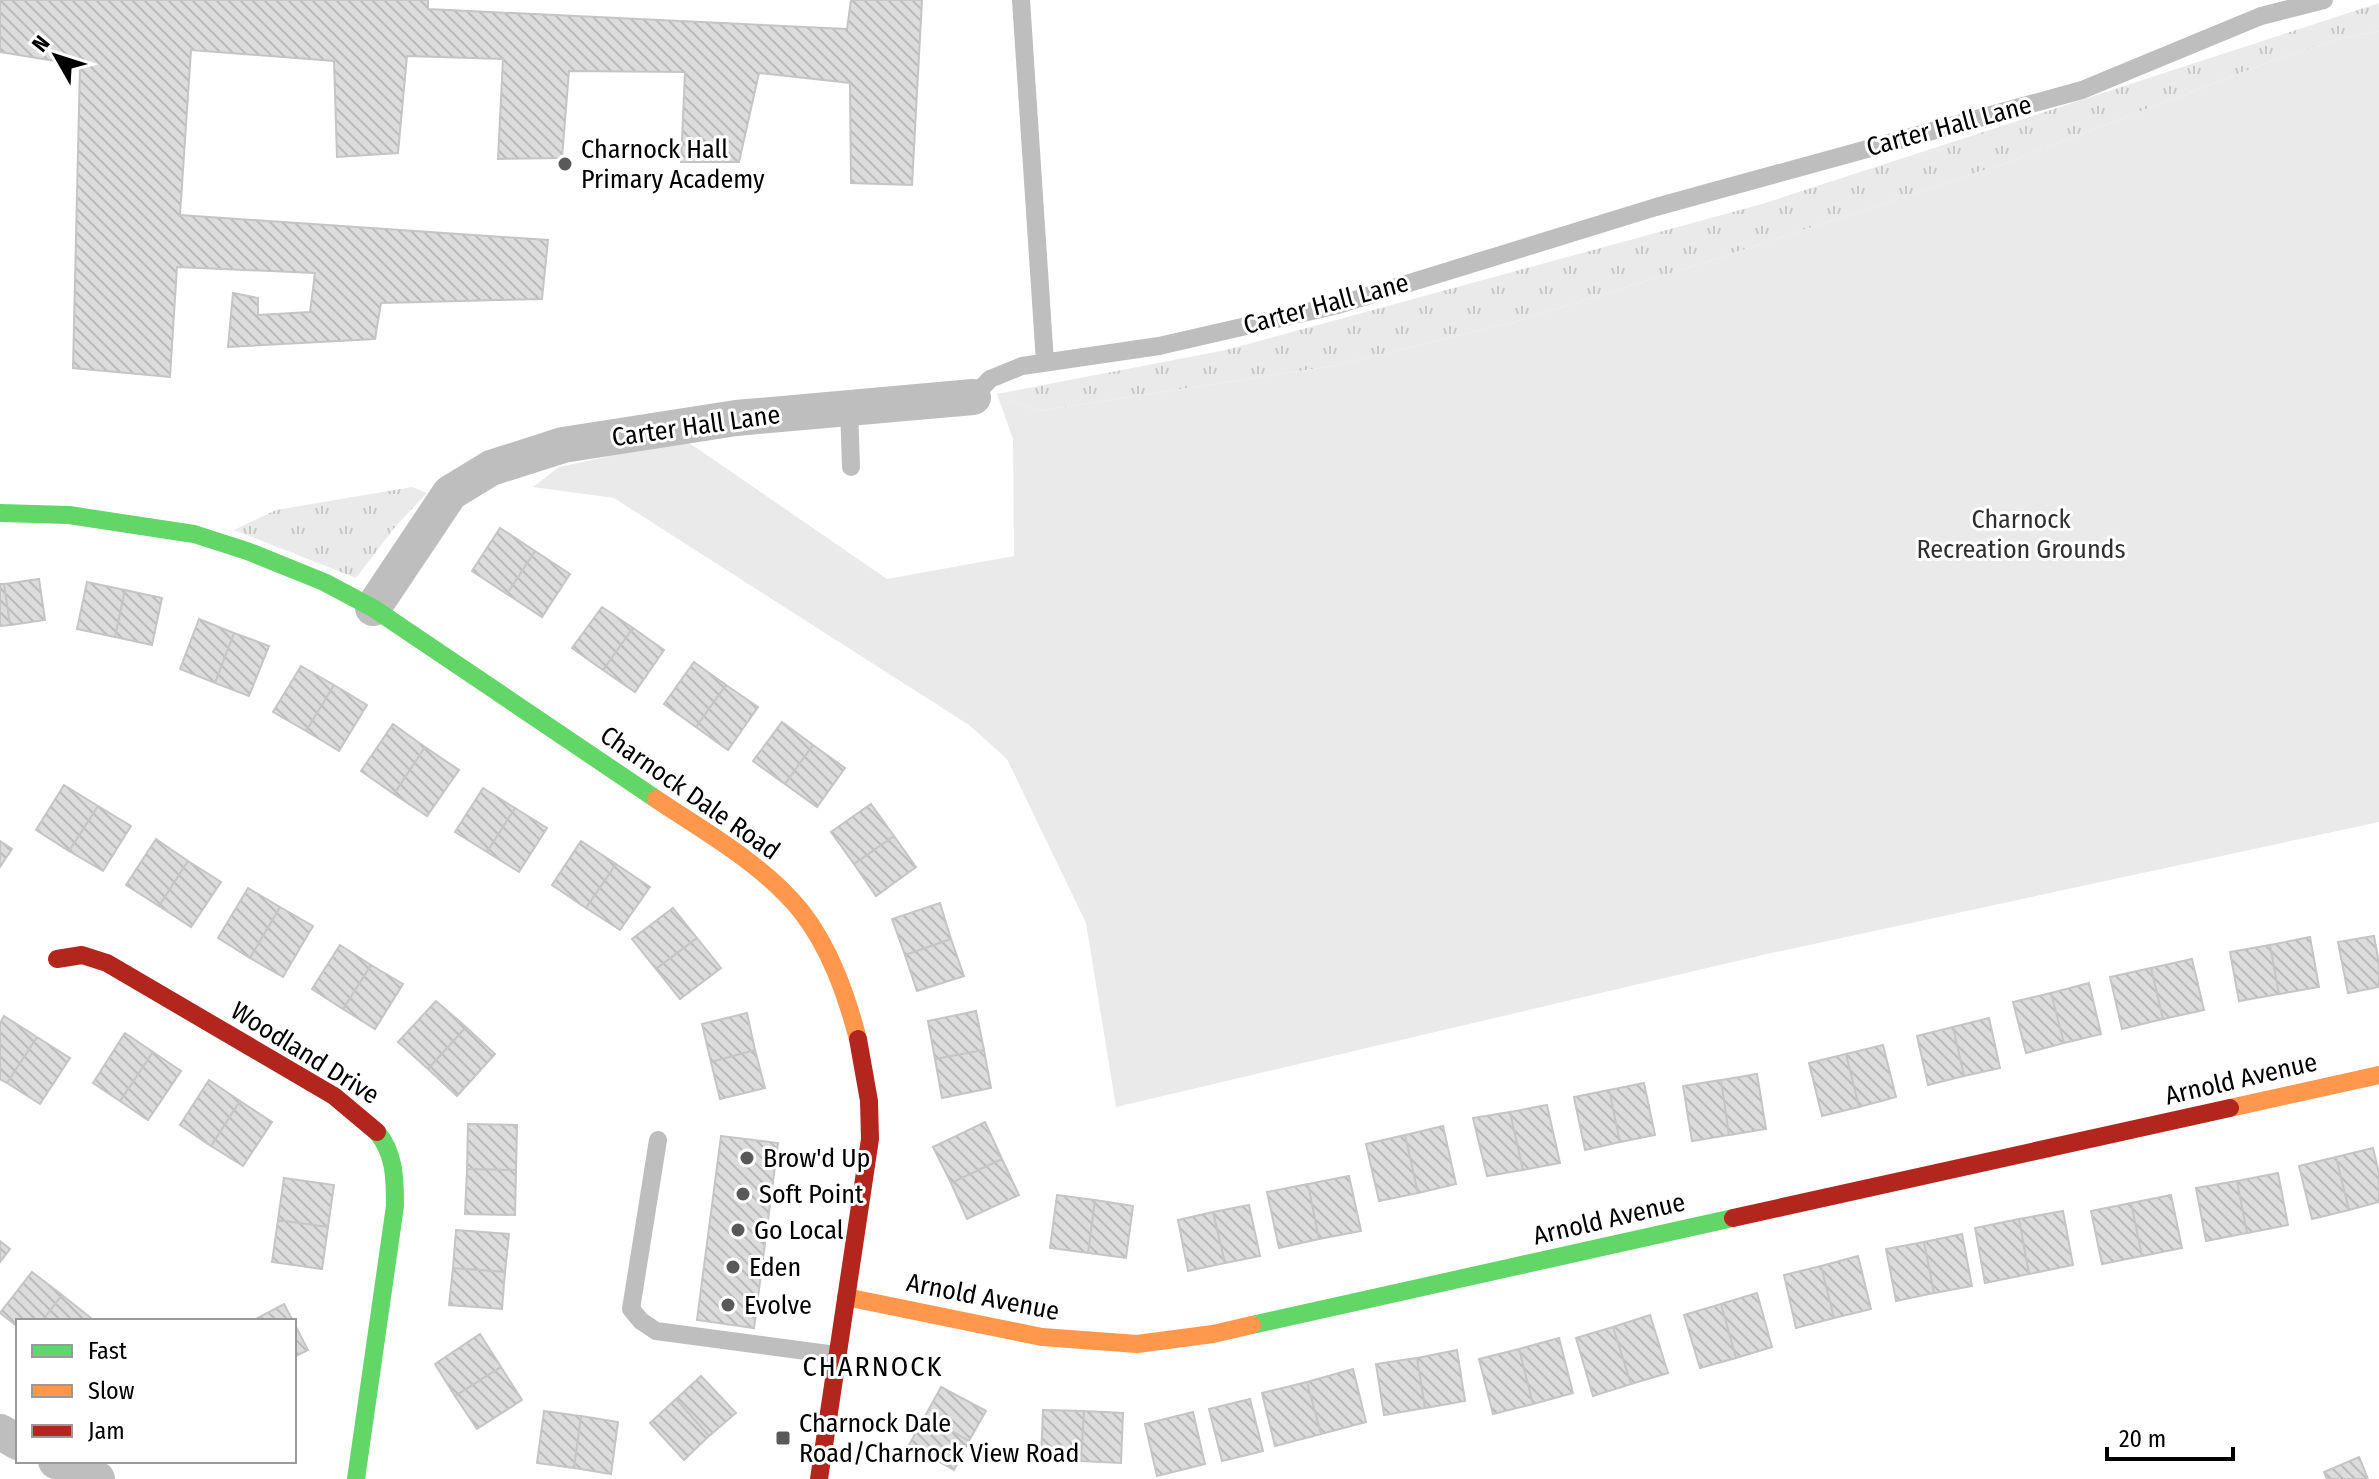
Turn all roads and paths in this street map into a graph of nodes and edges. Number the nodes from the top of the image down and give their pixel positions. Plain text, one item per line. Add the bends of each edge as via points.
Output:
1 (1021, 0) edge
2 (2324, 0) edge
3 (1045, 362) junction
4 (973, 397) joint
5 (849, 407) junction
6 (851, 467) dead end
7 (4, 507) edge
8 (373, 608) junction
9 (57, 959) dead end
10 (2379, 1075) edge
11 (658, 1140) dead end
12 (846, 1297) junction
13 (836, 1355) junction
14 (61, 1463) edge
15 (97, 1479) edge
16 (356, 1479) edge
17 (819, 1479) edge

1 - 3 lane
2 - 3 lane, Carter Hall Lane via 2261,16 2082,90 1656,207 1338,305 1159,346
3 - 4 lane, Carter Hall Lane via 990,379
4 - 5 street, Carter Hall Lane
5 - 6 lane
5 - 8 street, Carter Hall Lane via 563,445 491,468 450,493
7 - 8 street, Charnock Dale Road via 194,534 324,582
8 - 12 street, Charnock Dale Road via 713,837 765,876 802,913 829,957 855,1024 868,1093 866,1171
9 - 16 street, Woodland Drive via 82,955 107,963 334,1096 388,1142 396,1171 395,1206
10 - 12 street, Arnold Avenue via 1213,1334 1137,1344 1042,1337
11 - 13 lane via 631,1309 656,1331
12 - 13 street, Charnock Dale Road
13 - 17 street, Charnock Dale Road
14 - 15 street

